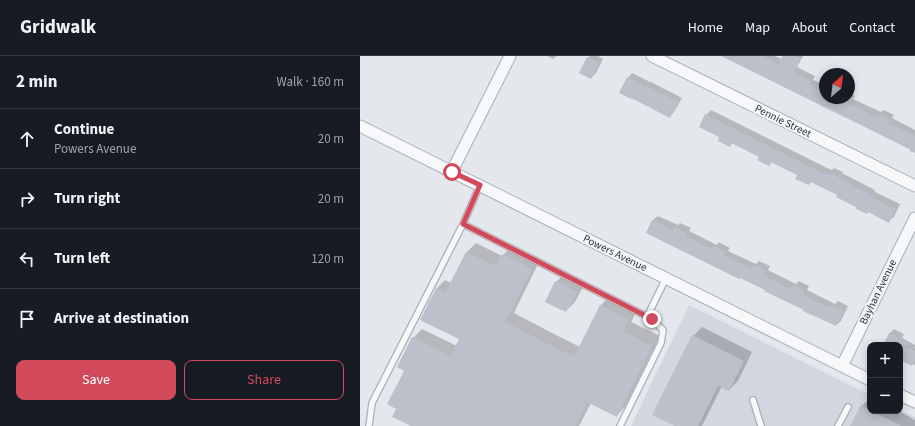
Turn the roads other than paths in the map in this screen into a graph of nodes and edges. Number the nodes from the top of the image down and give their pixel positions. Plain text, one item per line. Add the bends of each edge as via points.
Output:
1 (510, 56) edge
2 (652, 56) edge
3 (360, 126) edge
4 (452, 172) junction
5 (480, 185) junction
6 (915, 186) edge
7 (915, 218) edge
8 (463, 224) junction
9 (666, 278) junction
10 (647, 317) junction
11 (842, 366) junction
12 (867, 378) edge
13 (903, 396) edge
14 (752, 400) dead end
15 (915, 402) edge
16 (848, 407) dead end
17 (369, 426) edge
18 (620, 426) edge
19 (761, 426) edge
20 (838, 426) edge

1 - 4 street
2 - 6 street, Pennie Street
3 - 4 street, Powers Avenue
4 - 5 street, Powers Avenue
5 - 8 lane
5 - 9 street, Powers Avenue
7 - 11 street, Bayhan Avenue
8 - 10 lane
8 - 17 lane via 372,403
9 - 10 lane
9 - 11 street, Powers Avenue
10 - 18 lane via 663,330 661,343
11 - 12 street, Powers Avenue
13 - 15 street
14 - 19 lane
16 - 20 lane

